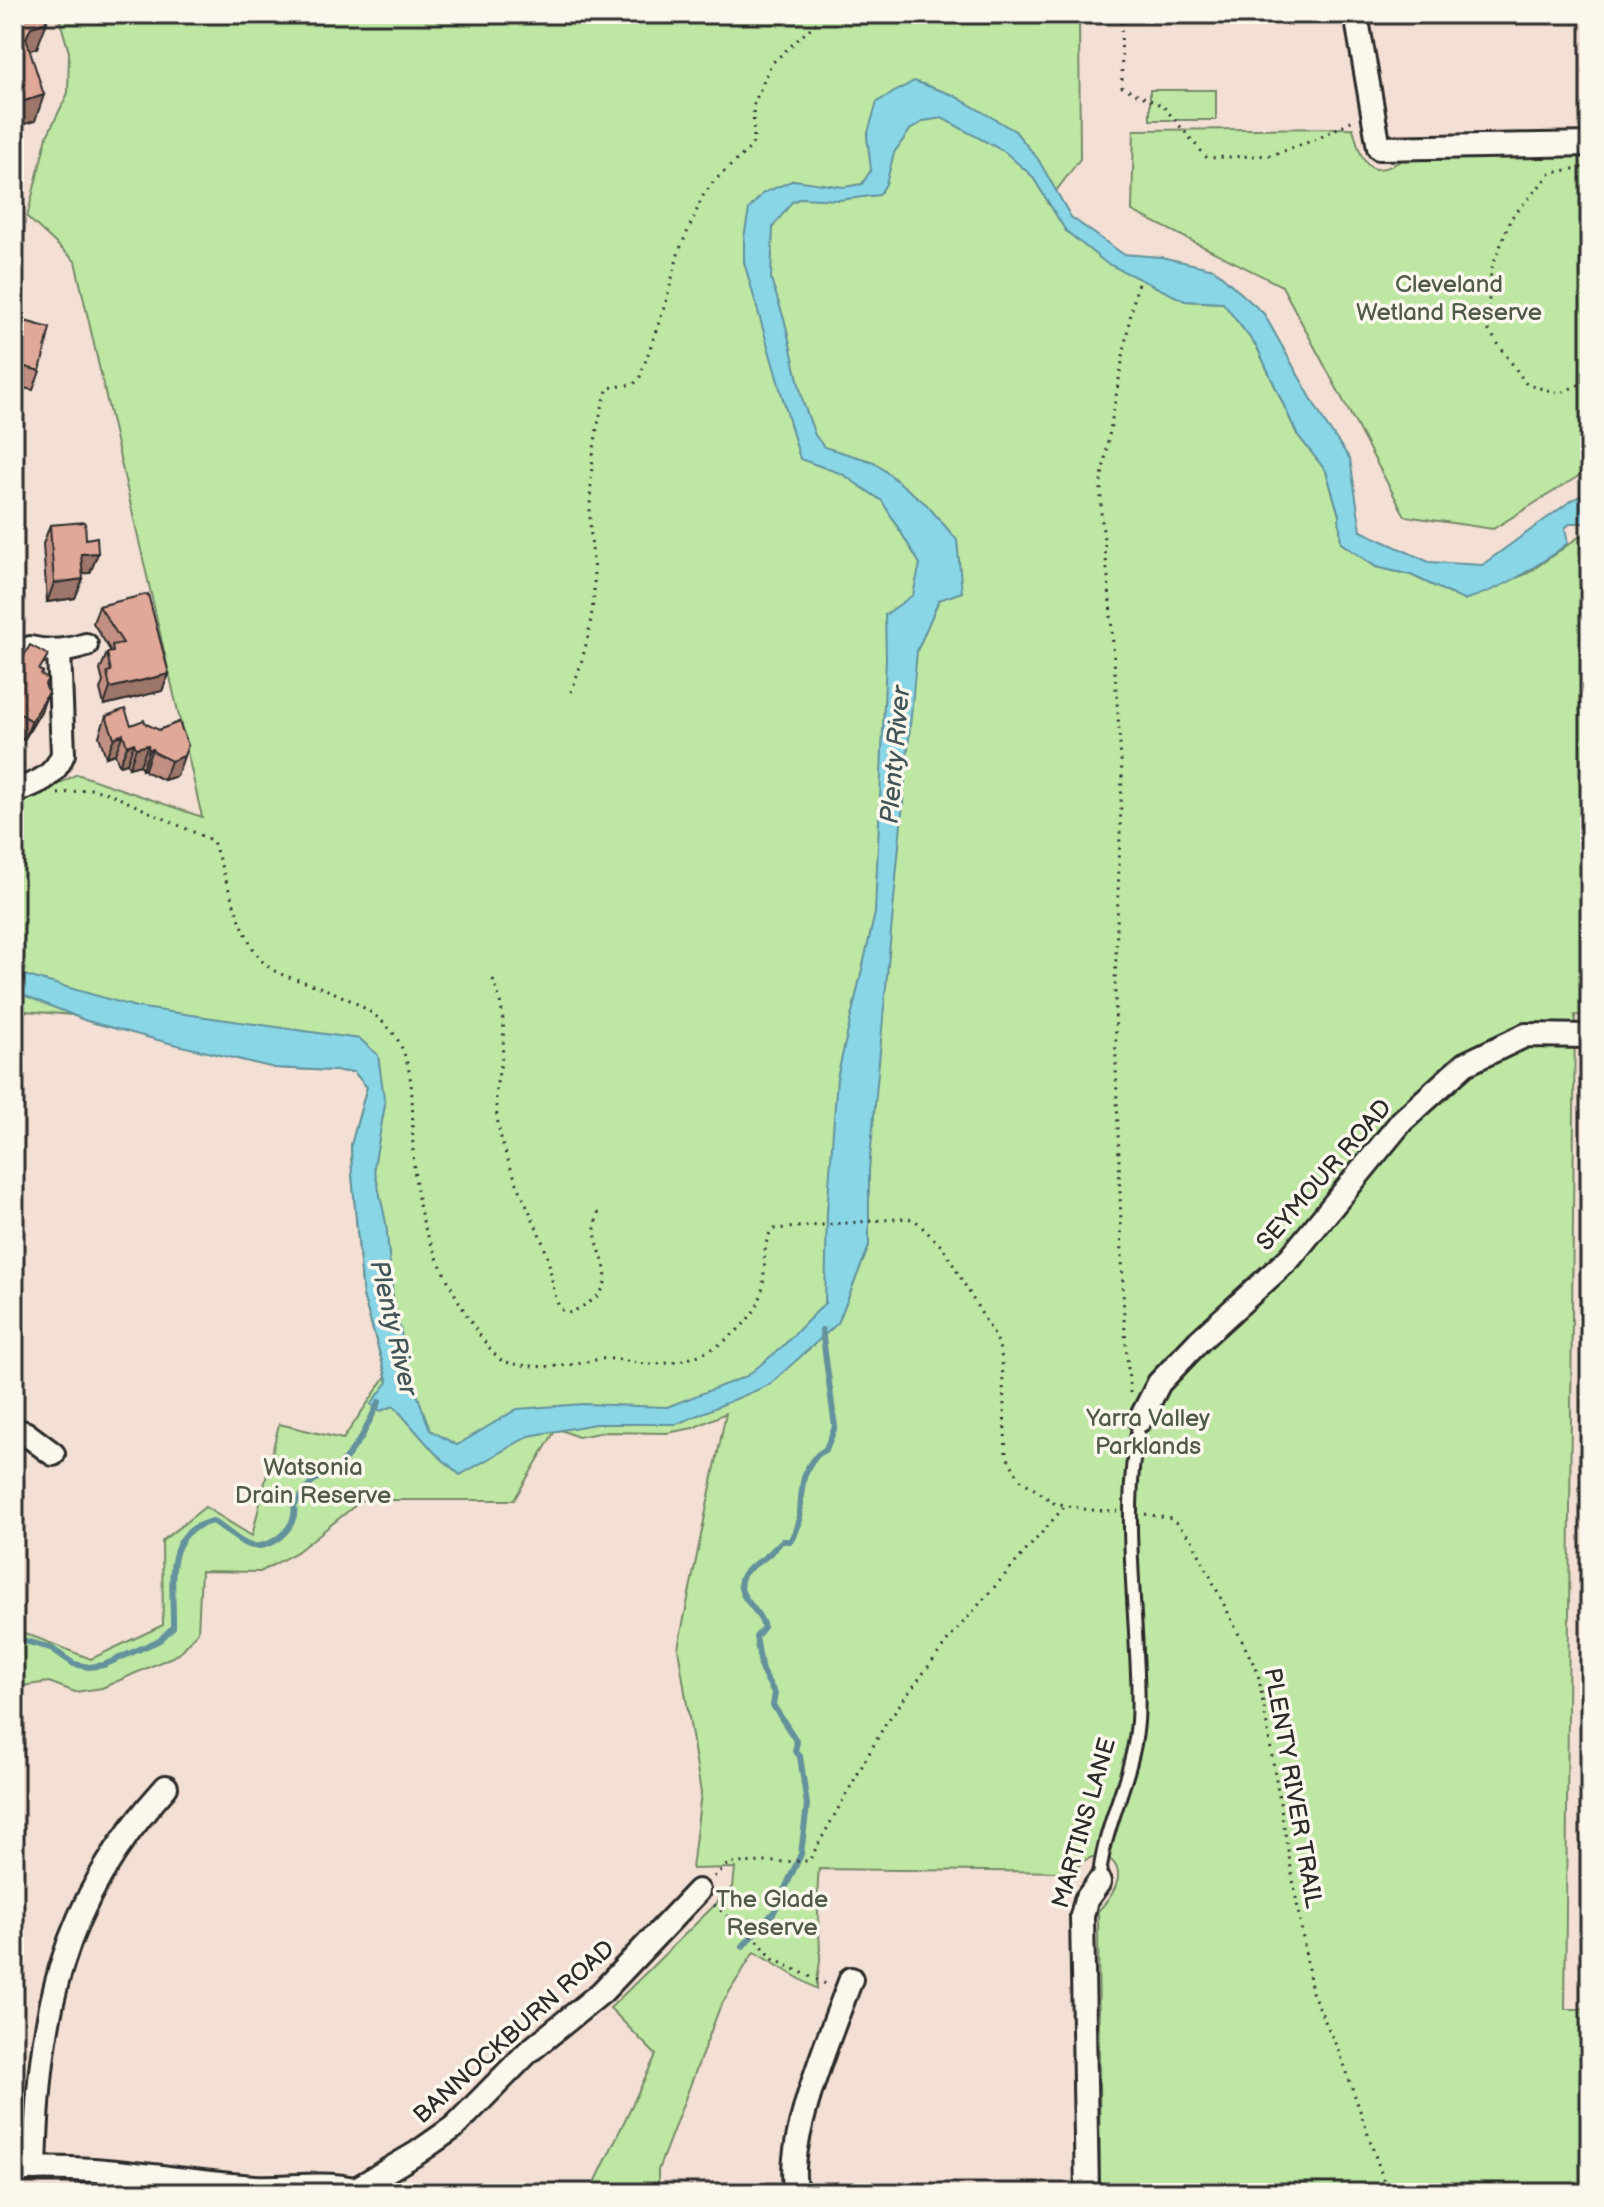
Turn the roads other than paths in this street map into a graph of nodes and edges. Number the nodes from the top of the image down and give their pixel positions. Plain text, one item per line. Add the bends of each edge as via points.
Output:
1 (1356, 14) edge
2 (1590, 144) edge
3 (14, 166) edge
4 (14, 174) edge
5 (86, 645) dead end
6 (30, 648) edge
7 (59, 651) junction
8 (14, 791) edge
9 (1590, 1036) edge
10 (1140, 1420) joint
11 (14, 1430) edge
12 (53, 1454) dead end
13 (166, 1787) dead end
14 (1099, 1882) joint
15 (698, 1891) road end
16 (848, 1987) road end
17 (24, 2169) edge
18 (361, 2191) edge
19 (797, 2193) edge
20 (1087, 2193) edge

1 - 2 street via 1379,148
3 - 4 lane
5 - 7 street
6 - 7 street
7 - 8 street via 63,754 47,777
9 - 10 street, SEYMOUR ROAD via 1526,1035 1465,1064 1402,1121 1290,1258 1159,1383
10 - 14 lane, MARTINS LANE via 1132,1511 1137,1727 1100,1858
11 - 12 street
13 - 17 street via 101,1875 66,1949 46,2021
14 - 20 street, MARTINS LANE via 1082,1916
15 - 18 street, BANNOCKBURN ROAD via 620,1975 527,2053 454,2127
16 - 19 street via 802,2126 794,2164
17 - 18 street, BANNOCKBURN ROAD

